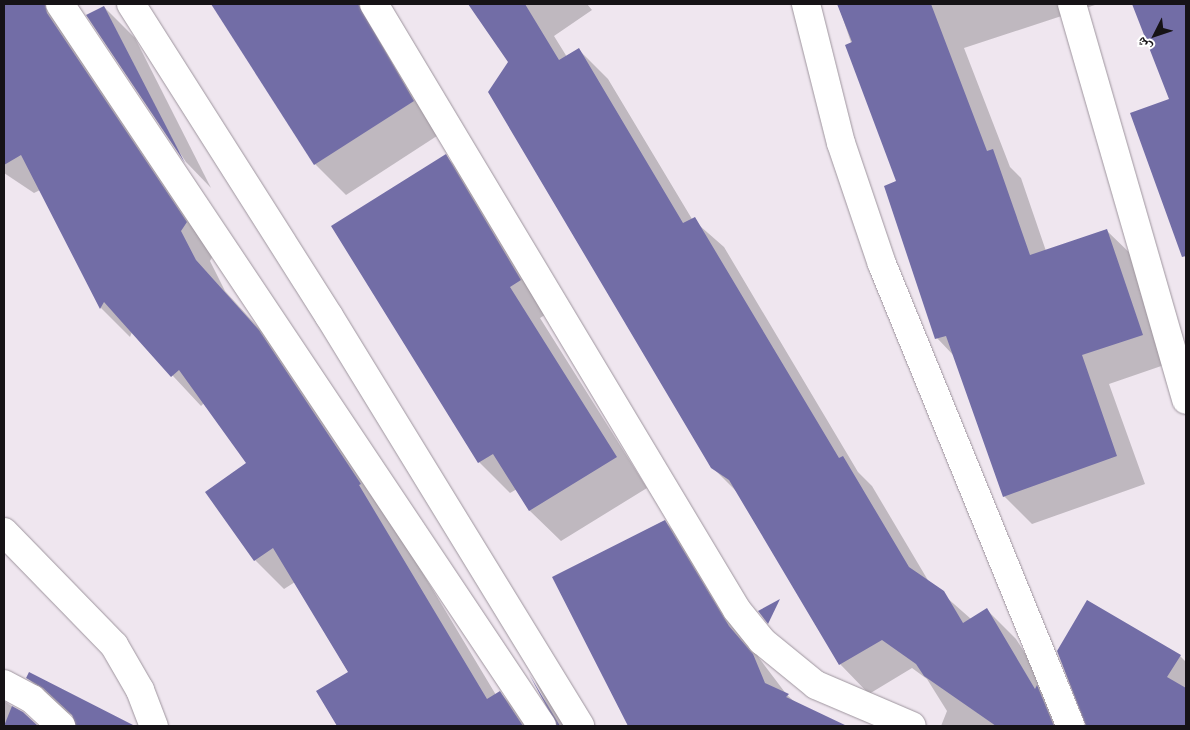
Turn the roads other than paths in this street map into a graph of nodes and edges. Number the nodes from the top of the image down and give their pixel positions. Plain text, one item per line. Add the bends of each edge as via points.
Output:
1 (60, 4) edge
2 (131, 4) edge
3 (374, 4) edge
4 (806, 4) edge
5 (1072, 4) edge
6 (1186, 400) edge
7 (4, 532) edge
8 (4, 684) edge
9 (61, 726) edge
10 (154, 726) edge
11 (542, 726) edge
12 (580, 726) edge
13 (912, 726) edge
14 (1071, 726) edge

1 - 11 street
2 - 12 street via 329,316
3 - 13 street via 737,610 762,641 816,685
4 - 14 street via 841,143 882,264
5 - 6 street
7 - 10 street via 114,645 140,690
8 - 9 street via 32,699

